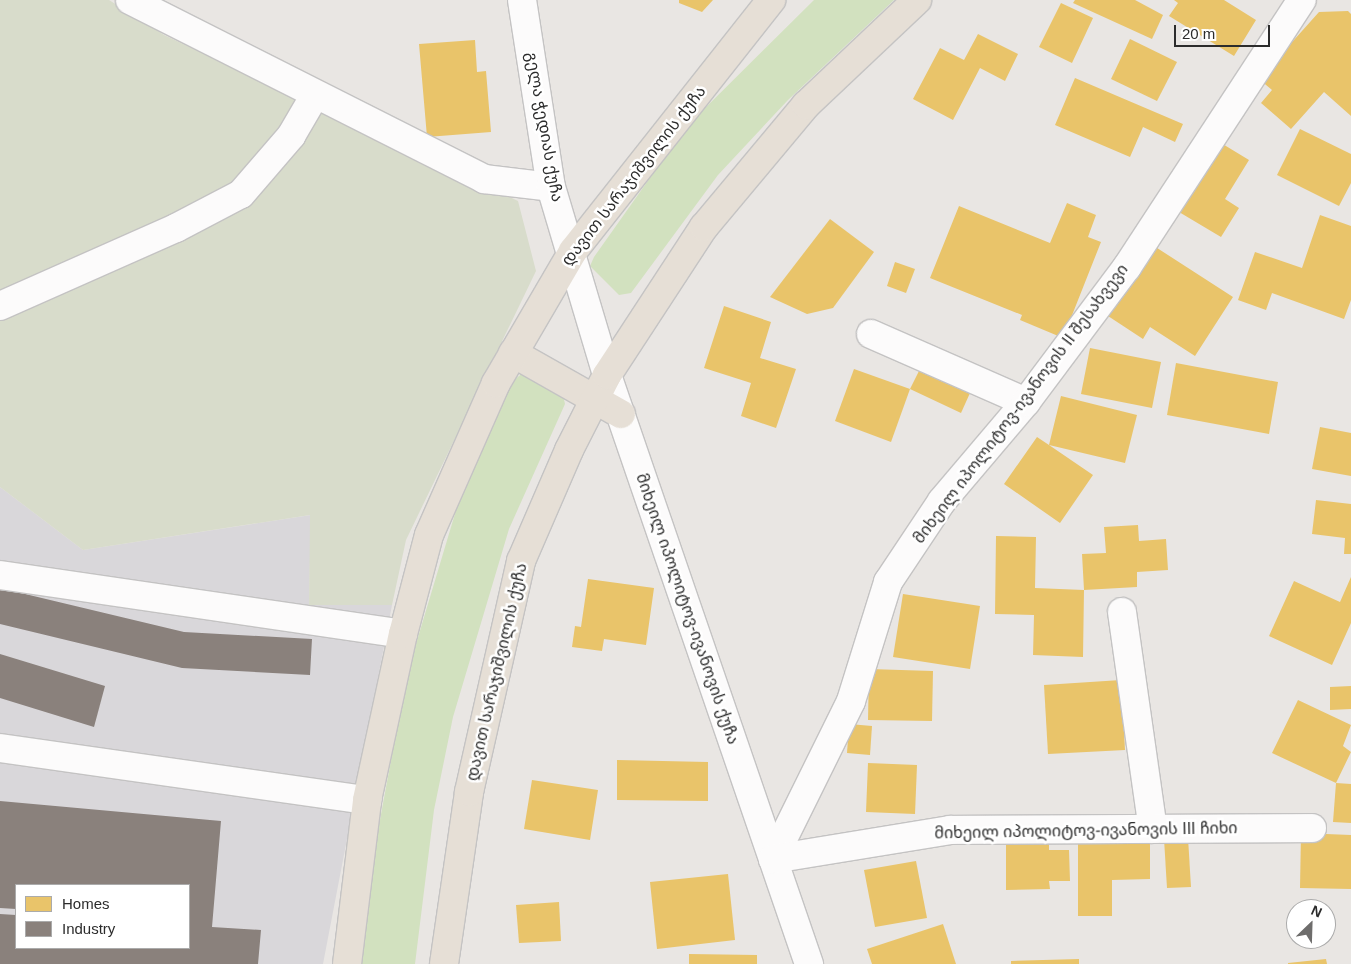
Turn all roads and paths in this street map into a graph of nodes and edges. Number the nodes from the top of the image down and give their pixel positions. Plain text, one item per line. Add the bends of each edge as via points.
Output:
1 (130, 0) edge
2 (522, 0) edge
3 (771, 0) edge
4 (917, 0) edge
5 (1302, 0) edge
6 (316, 95) junction
7 (551, 187) junction
8 (572, 251) junction
9 (0, 306) edge
10 (871, 334) dead end
11 (514, 353) junction
12 (608, 375) junction
13 (595, 399) junction
14 (1026, 402) junction
15 (621, 414) junction
16 (0, 575) edge
17 (1122, 612) dead end
18 (403, 634) junction
19 (0, 748) edge
20 (367, 800) junction
21 (1153, 828) junction
22 (1312, 828) dead end
23 (773, 859) junction
24 (347, 964) edge
25 (444, 964) edge
26 (809, 964) edge

1 - 6 street
2 - 7 street, გელა ჭედიას ქუჩა
3 - 8 main road, დავით სარაჯიშვილის ქუჩა
4 - 12 main road, დავით სარაჯიშვილის ქუჩა via 806,105 711,219
5 - 14 street, მიხეილ იპოლიტოვ-ივანოვის II შესახვევი via 1127,267
6 - 7 street via 484,179
6 - 9 street via 291,136 241,194 176,228
7 - 8 street, გელა ჭედიას ქუჩა
8 - 11 main road, დავით სარაჯიშვილის ქუჩა
8 - 12 street, მიხეილ იპოლიტოვ-ივანოვის ქუჩა
10 - 14 street
11 - 13 main road
11 - 18 main road, დავით სარაჯიშვილის ქუჩა via 496,383 429,534
12 - 13 main road, დავით სარაჯიშვილის ქუჩა
12 - 15 street, მიხეილ იპოლიტოვ-ივანოვის ქუჩა
13 - 15 main road
13 - 25 main road, დავით სარაჯიშვილის ქუჩა via 521,561 469,792
14 - 23 street, მიხეილ იპოლიტოვ-ივანოვის II შესახვევი via 942,501 888,582 851,701
15 - 23 street, მიხეილ იპოლიტოვ-ივანოვის ქუჩა
16 - 18 street
17 - 21 street
18 - 20 main road, დავით სარაჯიშვილის ქუჩა
19 - 20 street
20 - 24 main road, დავით სარაჯიშვილის ქუჩა
21 - 22 street, მიხეილ იპოლიტოვ-ივანოვის III ჩიხი
21 - 23 street, მიხეილ იპოლიტოვ-ივანოვის III ჩიხი via 950,830
23 - 26 street, მიხეილ იპოლიტოვ-ივანოვის ქუჩა

